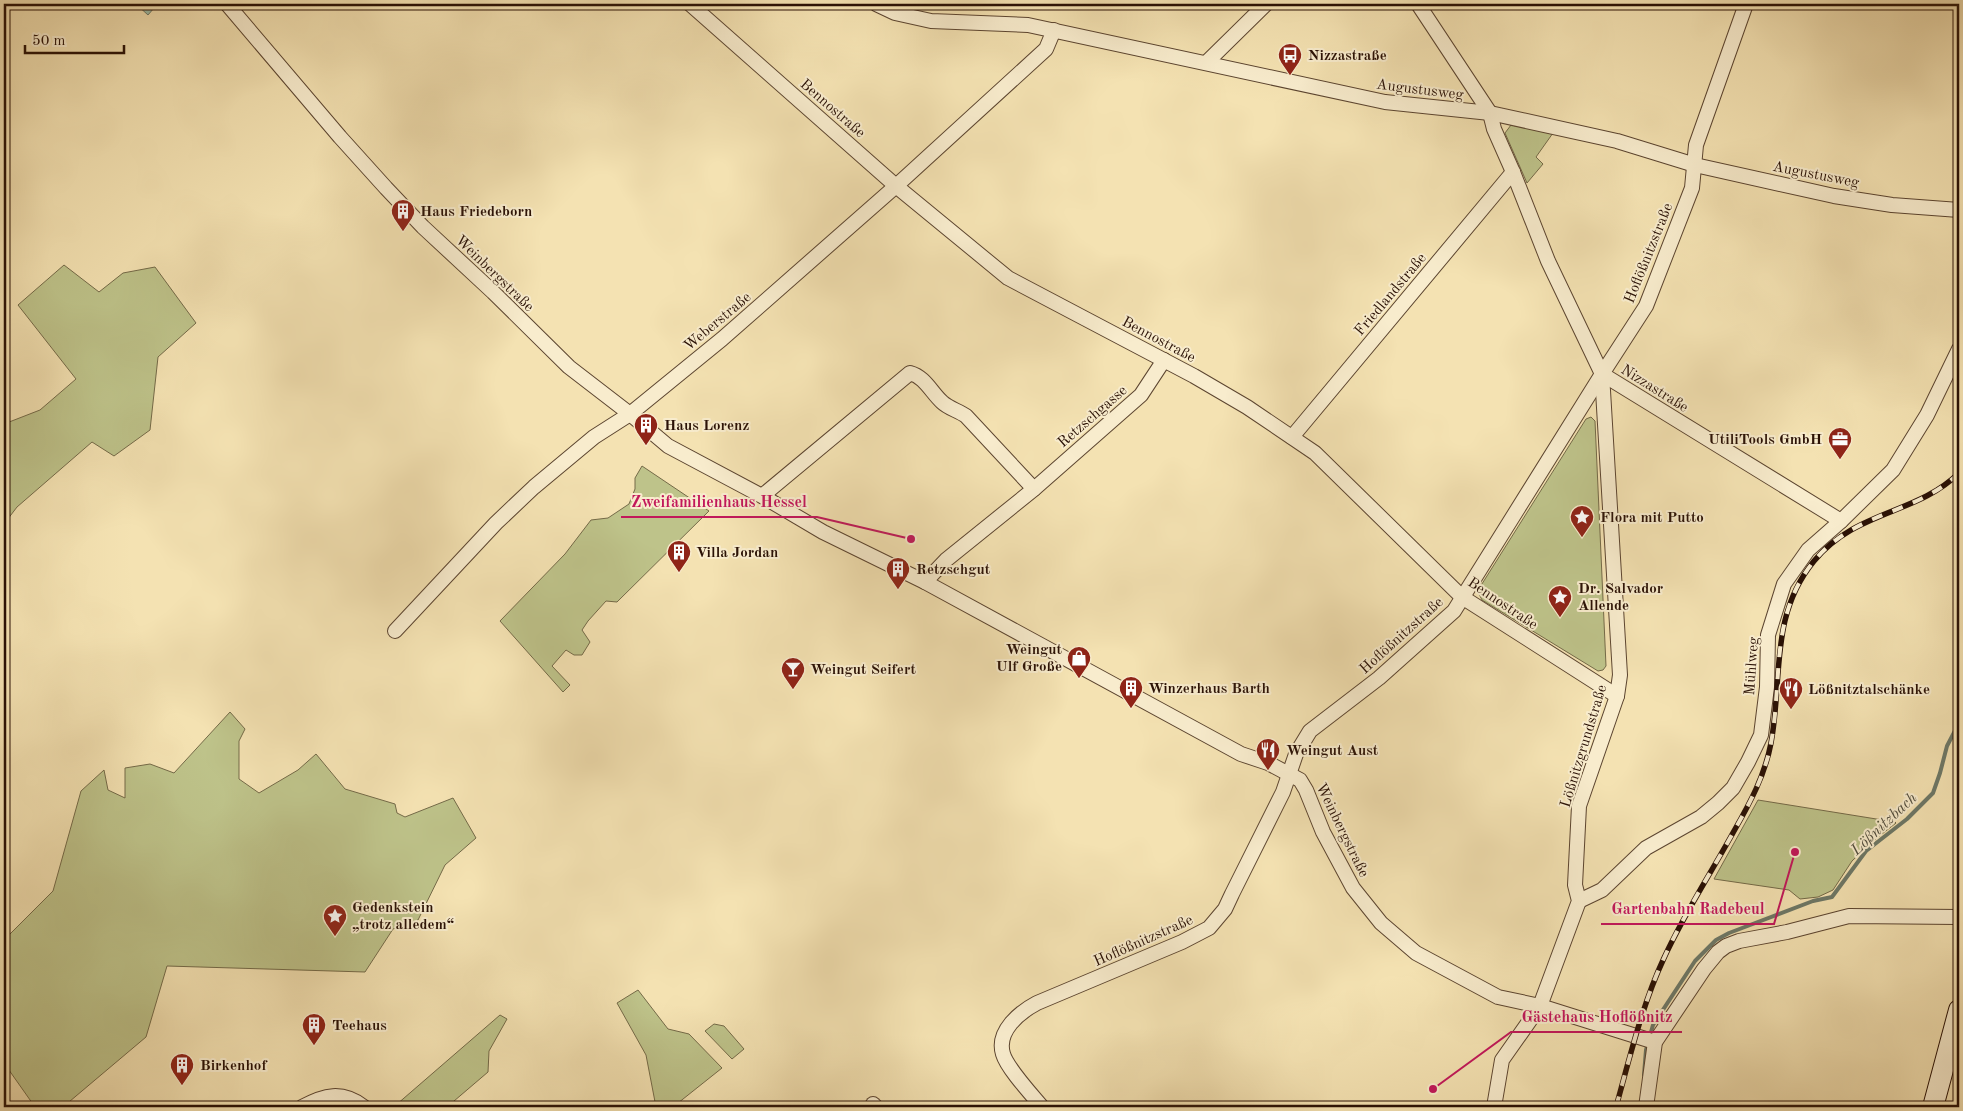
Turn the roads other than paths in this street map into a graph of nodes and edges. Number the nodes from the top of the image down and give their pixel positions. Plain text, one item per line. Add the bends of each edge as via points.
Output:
1 (226, 4) edge
2 (690, 4) edge
3 (876, 4) edge
4 (1266, 4) edge
5 (1418, 4) edge
6 (1746, 4) edge
7 (1054, 30) junction
8 (1207, 62) junction
9 (1490, 114) junction
10 (1695, 165) junction
11 (1513, 172) junction
12 (896, 186) junction
13 (1959, 210) edge
14 (1959, 349) edge
15 (1164, 360) junction
16 (1602, 374) junction
17 (630, 414) junction
18 (1292, 437) junction
19 (1034, 489) junction
20 (762, 496) junction
21 (1841, 521) junction
22 (925, 582) junction
23 (1462, 597) junction
24 (395, 632) dead end
25 (1617, 696) junction
26 (1290, 774) junction
27 (1579, 902) junction
28 (1959, 917) edge
29 (1540, 1006) junction
30 (1959, 1010) edge
31 (1650, 1041) junction
32 (302, 1107) edge
33 (364, 1107) edge
34 (1042, 1107) edge
35 (1494, 1107) edge
36 (1646, 1107) edge
37 (1933, 1107) edge

1 - 17 street, Weinbergstraße via 398,201 569,367
2 - 12 street, Bennostraße
3 - 7 street, Augustusweg via 895,13 931,21 1028,25
4 - 8 street
5 - 9 street, Nizzastraße
6 - 10 street, Hoflößnitzstraße via 1696,145
7 - 8 street, Augustusweg
7 - 12 street, Weberstraße via 1046,49
8 - 9 street, Augustusweg via 1385,102
9 - 10 street, Augustusweg via 1617,142
9 - 11 street, Nizzastraße
10 - 13 street, Augustusweg via 1834,196
10 - 16 street, Hoflößnitzstraße via 1692,188 1646,306
11 - 16 street, Nizzastraße via 1548,261
11 - 18 street, Friedlandstraße
12 - 15 street, Bennostraße via 1008,278
12 - 17 street, Weberstraße via 722,339
14 - 21 street, Mühlweg via 1927,415 1893,470
15 - 18 street, Bennostraße via 1240,402
15 - 19 street, Retzschgasse via 1141,395
16 - 21 street, Nizzastraße
16 - 23 street, Hoflößnitzstraße
16 - 25 street, Lößnitzgrundstraße via 1620,675
17 - 20 street, Weinbergstraße via 668,446
17 - 24 street, Weberstraße via 594,437 534,487
18 - 23 street, Bennostraße via 1315,453
19 - 20 street via 966,416 944,404 918,375 910,373
19 - 22 street, Retzschgasse via 946,560
20 - 22 street, Weinbergstraße via 823,532
21 - 27 street, Mühlweg via 1808,550 1784,584 1768,634 1760,735 1733,788 1700,817 1646,848 1602,890
22 - 26 street, Weinbergstraße via 1241,754 1268,762
23 - 25 street, Bennostraße
23 - 26 street, Hoflößnitzstraße via 1454,611 1393,666 1310,731 1296,754
25 - 27 street, Lößnitzgrundstraße via 1579,806 1575,885
26 - 29 street, Weinbergstraße via 1300,780 1306,790 1323,832 1353,888 1393,934 1416,953 1498,997
26 - 34 street, Hoflößnitzstraße via 1232,894 1209,928 1037,1003 1015,1018 1004,1035 1002,1054
27 - 29 street, Lößnitzgrundstraße
28 - 31 street via 1849,916 1726,946 1704,969
29 - 31 street, Weinbergstraße
29 - 35 street, Lößnitzgrundstraße via 1502,1060
30 - 37 street
31 - 36 street
32 - 33 street via 331,1095 348,1098

